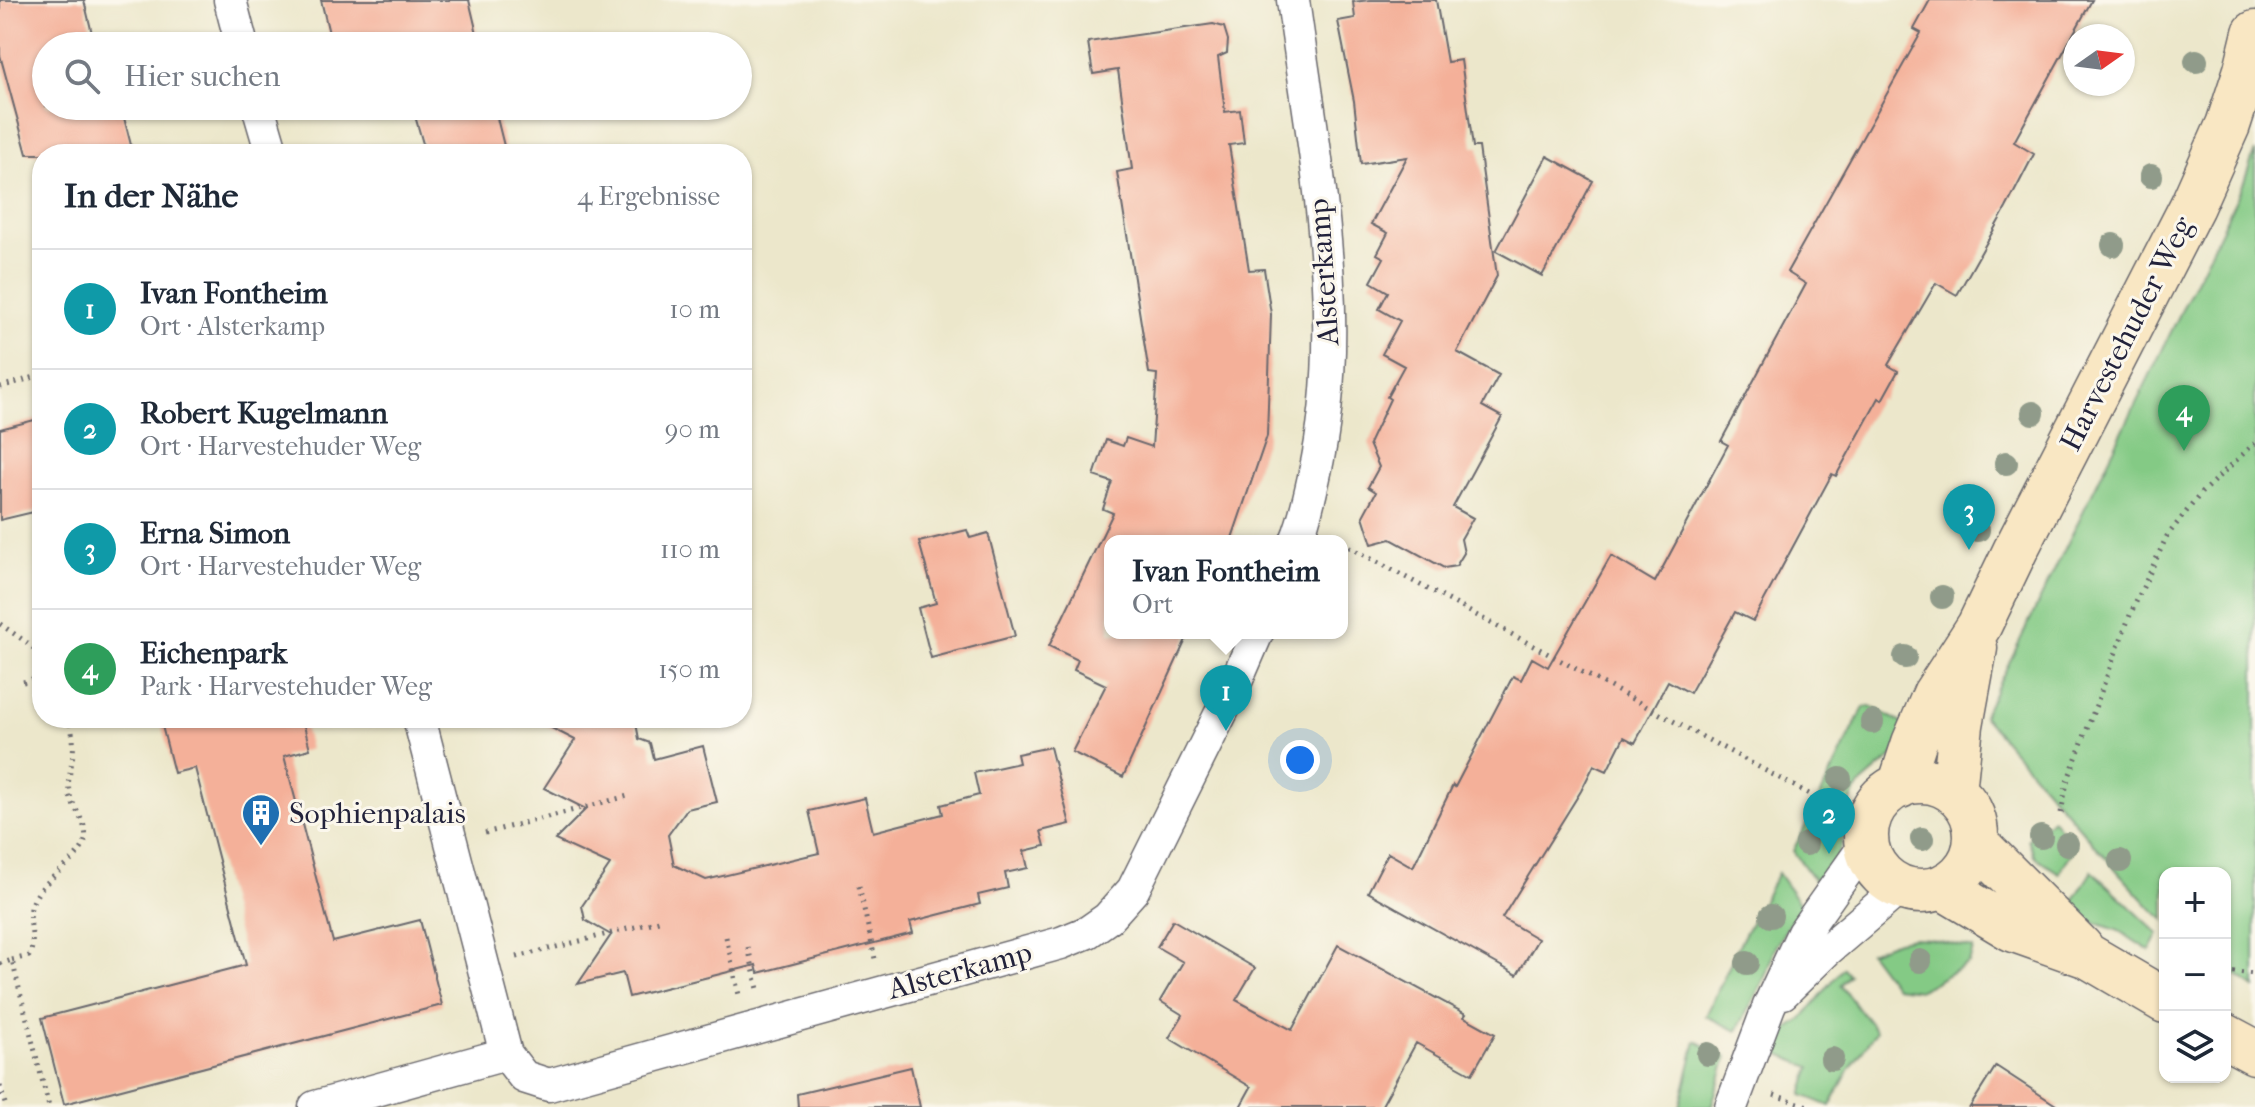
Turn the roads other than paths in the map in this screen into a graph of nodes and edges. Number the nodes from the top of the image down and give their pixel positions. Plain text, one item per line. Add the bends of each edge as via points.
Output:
1 (230, 0) edge
2 (1293, 0) edge
3 (238, 32) edge
4 (2255, 33) edge
5 (262, 120) edge
6 (269, 144) edge
7 (1299, 535) edge
8 (1979, 626) junction
9 (1254, 639) edge
10 (422, 728) edge
11 (1900, 786) junction
12 (1954, 792) junction
13 (1976, 843) junction
14 (1866, 844) junction
15 (1921, 887) junction
16 (2088, 956) junction
17 (2159, 997) edge
18 (1769, 1006) junction
19 (2231, 1039) edge
20 (2255, 1052) edge
21 (506, 1054) junction
22 (315, 1107) edge
23 (1731, 1107) edge

1 - 3 street
2 - 7 street, Alsterkamp via 1326,255 1330,356 1322,442
4 - 8 street, Harvestehuder Weg via 2228,125 2192,206
5 - 6 street
8 - 11 street, Harvestehuder Weg via 1935,694
8 - 12 street, Harvestehuder Weg
9 - 21 street, Alsterkamp via 1133,890 1088,932 549,1085 524,1077
10 - 21 street
11 - 12 street via 1927,782
11 - 14 street, Harvestehuder Weg via 1877,803
12 - 13 street via 1972,815
13 - 15 street, Harvestehuder Weg via 1955,880
13 - 16 street
14 - 15 street via 1888,881
14 - 18 street, Harvestehuder Weg via 1803,933
15 - 16 street via 2012,929
15 - 18 street, Harvestehuder Weg via 1826,951
16 - 17 street
18 - 23 street, Harvestehuder Weg
19 - 20 street
21 - 22 street

